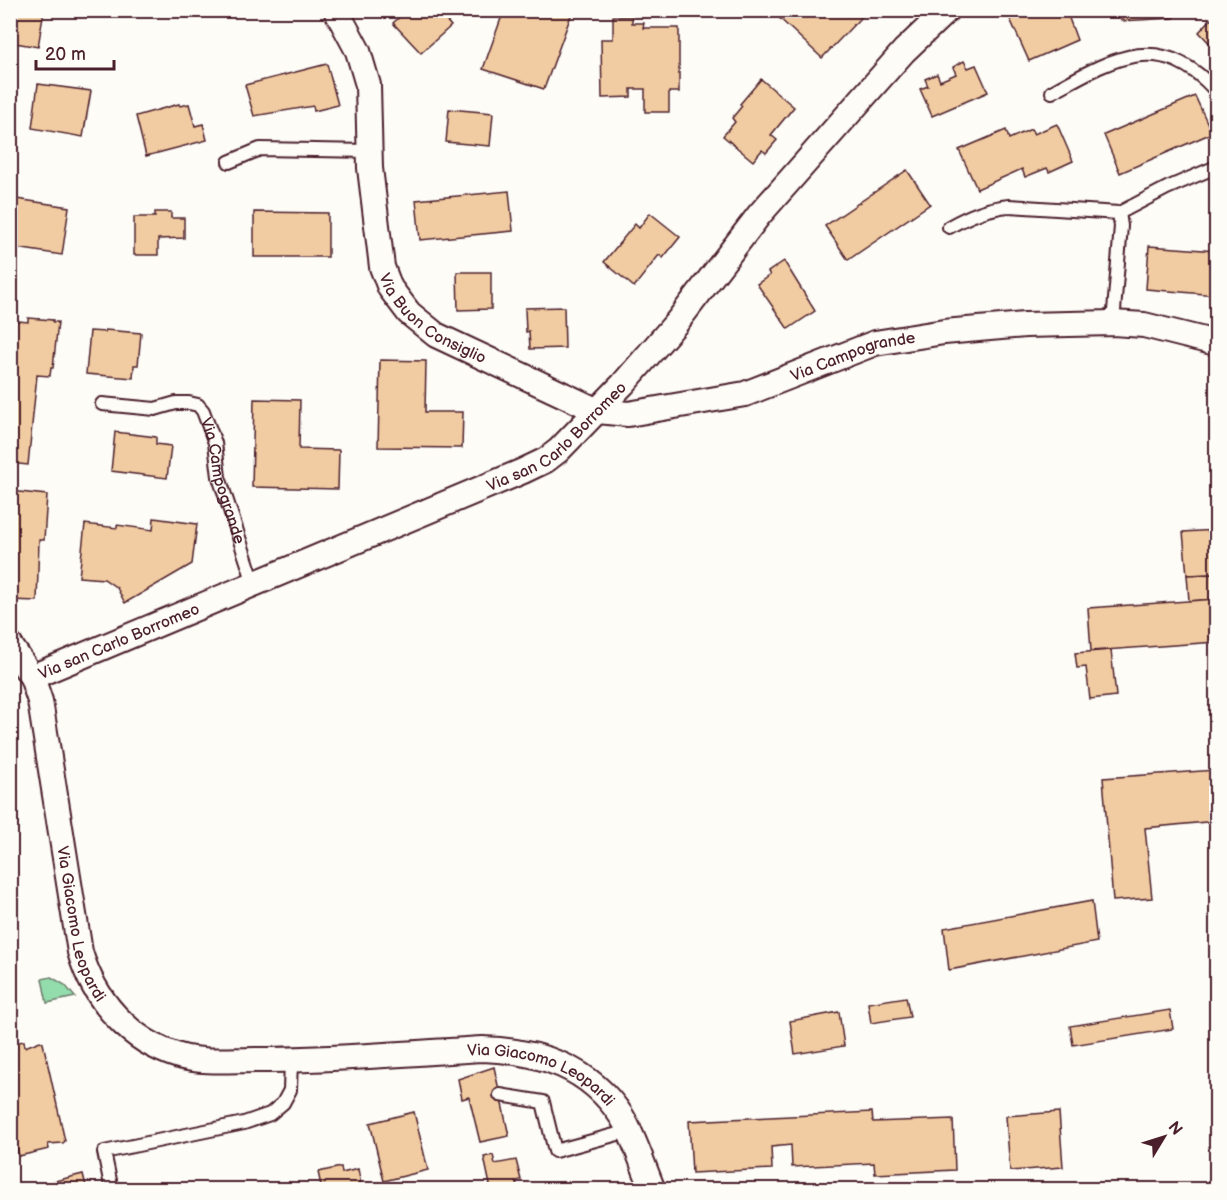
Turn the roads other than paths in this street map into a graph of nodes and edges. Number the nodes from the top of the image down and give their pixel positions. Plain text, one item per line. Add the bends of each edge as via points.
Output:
1 (336, 10) edge
2 (947, 10) edge
3 (1216, 91) edge
4 (1052, 92) dead end
5 (369, 151) junction
6 (229, 162) dead end
7 (1216, 167) edge
8 (1119, 213) junction
9 (949, 227) dead end
10 (1113, 323) junction
11 (1216, 343) edge
12 (102, 404) dead end
13 (598, 411) junction
14 (254, 583) junction
15 (10, 645) edge
16 (32, 677) junction
17 (291, 1060) junction
18 (500, 1095) dead end
19 (629, 1131) junction
20 (112, 1190) edge
21 (653, 1190) edge

1 - 5 street, Via Buon Consiglio via 364,68 369,99
2 - 13 street, Via san Carlo Borromeo via 904,51 759,215 677,322
3 - 4 lane via 1189,67 1147,53 1089,71
5 - 6 lane via 260,149
5 - 13 street, Via Buon Consiglio via 382,267 400,303 421,324 451,343
7 - 8 lane
8 - 9 lane via 994,207
8 - 10 lane
10 - 11 street, Via Campogrande via 1144,325
10 - 13 street, Via Campogrande via 1025,325 909,337 875,343 745,394 628,414
12 - 14 lane, Via Campogrande via 155,409 176,403 198,405 215,443 219,477
13 - 14 street, Via san Carlo Borromeo via 546,460
14 - 16 street, Via san Carlo Borromeo
15 - 16 street, Via Giacomo Leopardi
16 - 17 street, Via Giacomo Leopardi via 44,724 80,952 98,994 133,1033 178,1056 206,1060
17 - 19 street, Via Giacomo Leopardi via 514,1050 554,1060 596,1085
17 - 20 lane via 290,1090 270,1114 104,1152
18 - 19 lane, Via Giacomo Leopardi via 543,1102 555,1151
19 - 21 street, Via Giacomo Leopardi

